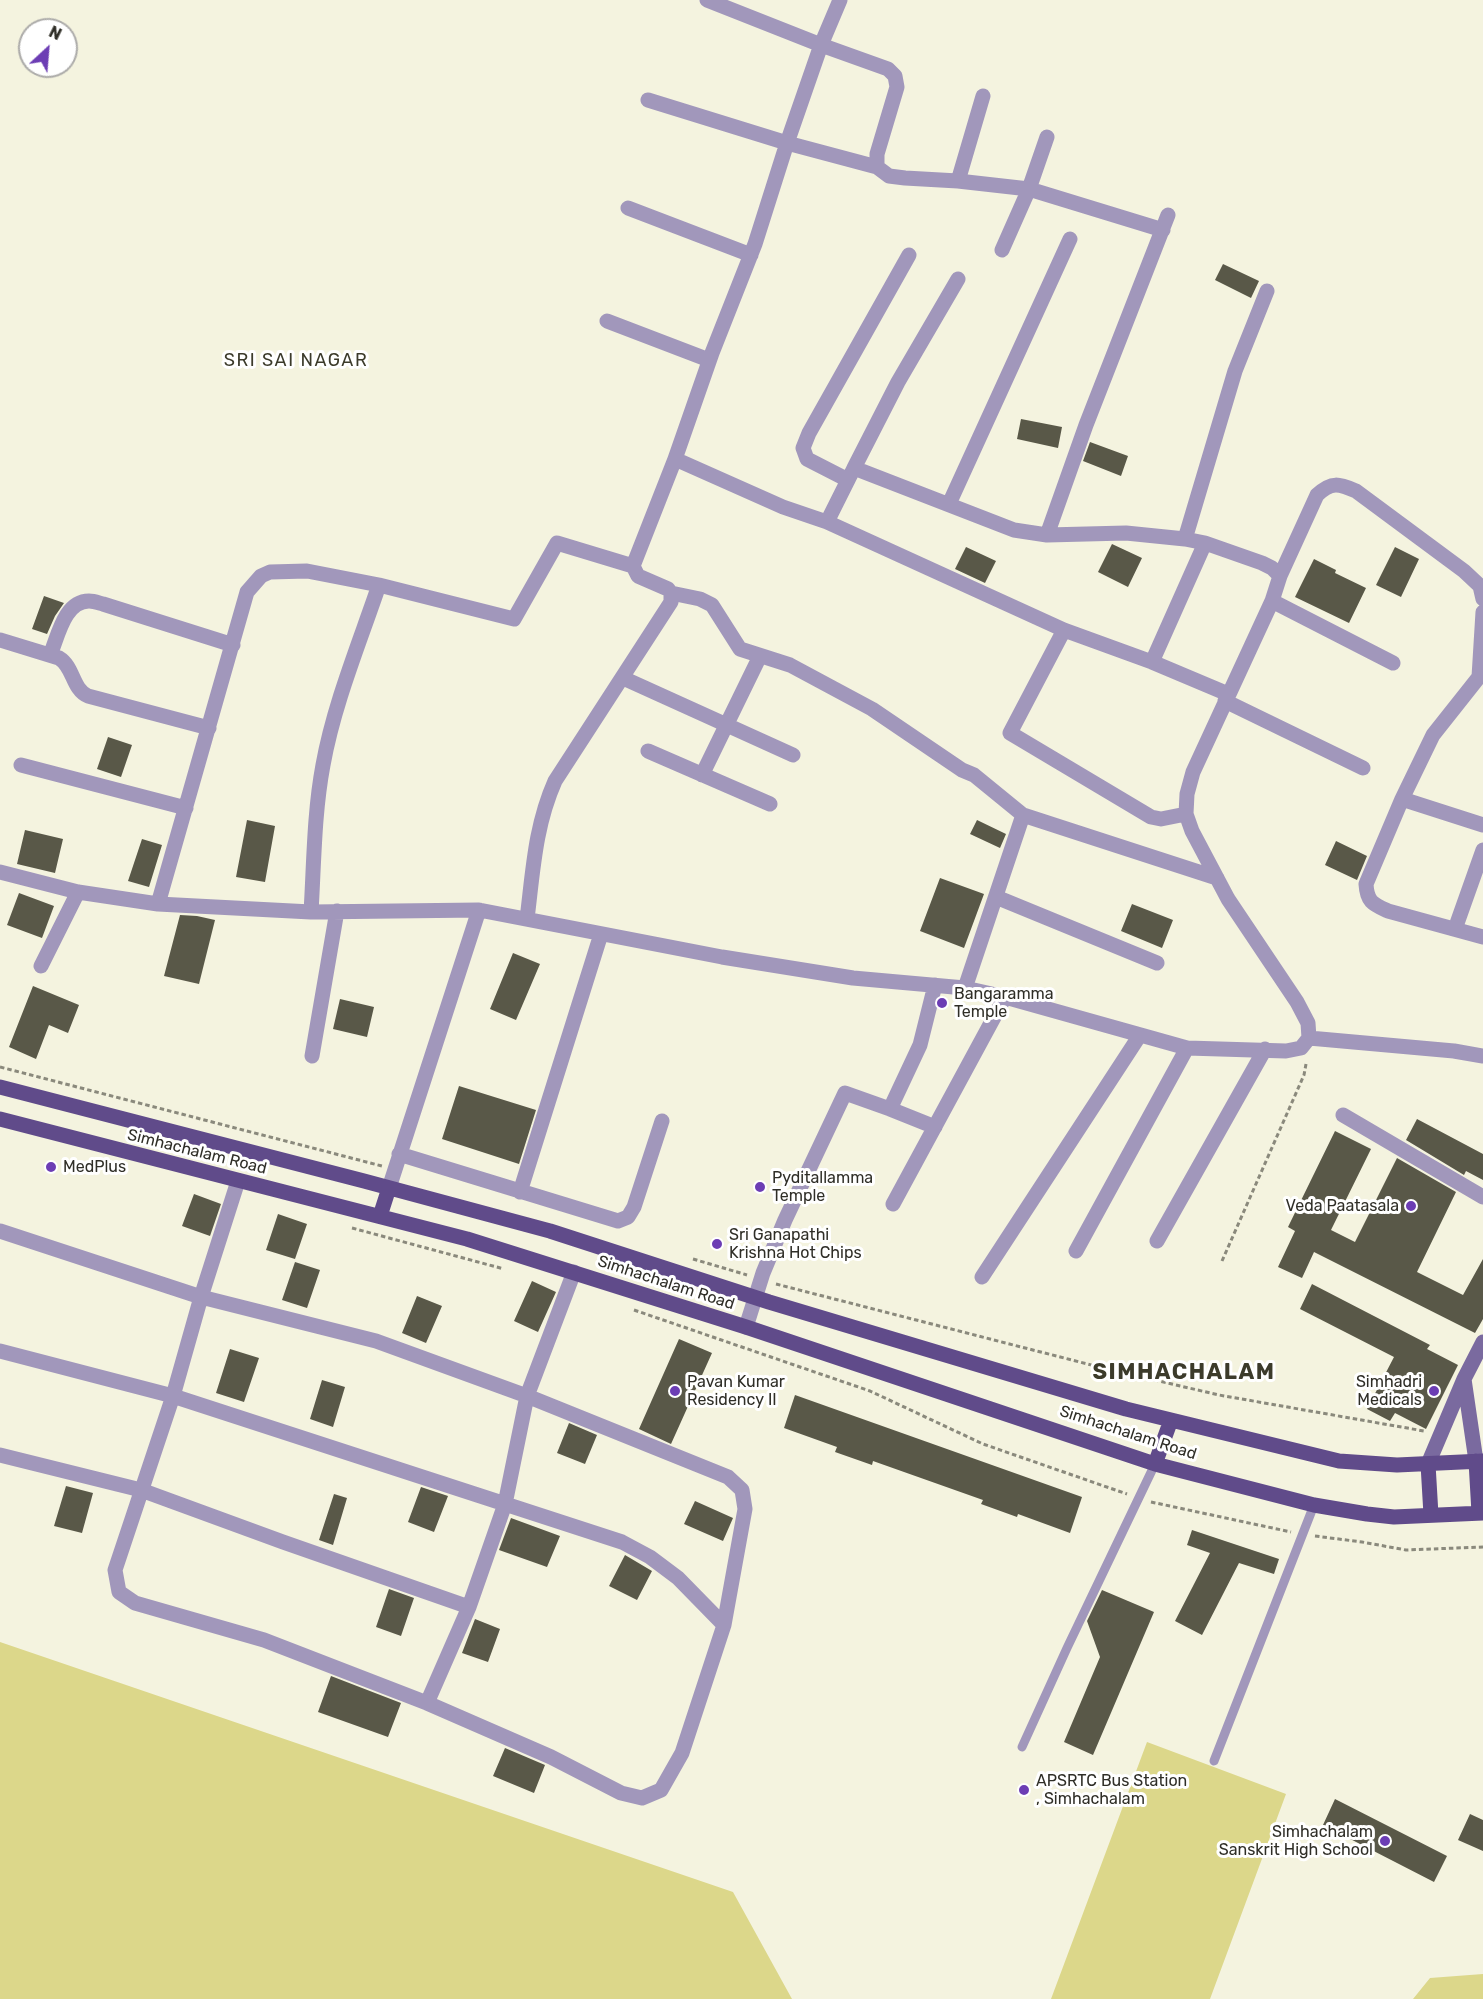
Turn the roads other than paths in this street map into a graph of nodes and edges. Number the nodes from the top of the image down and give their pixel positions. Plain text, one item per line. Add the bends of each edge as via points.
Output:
1 (707, 0) edge
2 (840, 0) edge
3 (821, 45) junction
4 (983, 96) dead end
5 (648, 100) dead end
6 (1047, 137) dead end
7 (787, 143) junction
8 (877, 167) junction
9 (958, 181) junction
10 (1029, 189) junction
11 (628, 208) dead end
12 (1070, 239) dead end
13 (1002, 250) dead end
14 (751, 255) junction
15 (909, 255) dead end
16 (958, 279) dead end
17 (1267, 291) dead end
18 (607, 321) dead end
19 (710, 360) junction
20 (675, 459) junction
21 (851, 474) junction
22 (949, 504) junction
23 (827, 522) junction
24 (1047, 535) junction
25 (1185, 539) junction
26 (1205, 543) junction
27 (633, 566) junction
28 (1280, 576) junction
29 (379, 585) junction
30 (671, 593) junction
31 (1483, 599) edge
32 (1272, 601) junction
33 (1483, 612) edge
34 (1064, 630) junction
35 (0, 640) edge
36 (233, 645) junction
37 (50, 655) junction
38 (760, 656) junction
39 (1152, 662) junction
40 (1393, 663) dead end
41 (623, 678) junction
42 (1481, 678) edge
43 (1226, 698) junction
44 (727, 724) junction
45 (209, 728) junction
46 (648, 751) dead end
47 (793, 755) dead end
48 (21, 765) dead end
49 (1363, 768) dead end
50 (702, 774) junction
51 (1402, 799) junction
52 (770, 804) dead end
53 (186, 808) junction
54 (1186, 814) junction
55 (1023, 815) junction
56 (1483, 825) edge
57 (1483, 850) edge
58 (0, 872) edge
59 (1217, 878) junction
60 (78, 892) junction
61 (996, 897) junction
62 (158, 904) junction
63 (479, 910) junction
64 (337, 911) junction
65 (311, 912) junction
66 (527, 919) junction
67 (1455, 929) junction
68 (601, 934) junction
69 (1483, 937) edge
70 (1157, 963) dead end
71 (41, 966) dead end
72 (935, 985) junction
73 (965, 988) junction
74 (1005, 997) junction
75 (1140, 1035) junction
76 (1309, 1038) junction
77 (1186, 1048) junction
78 (1265, 1049) junction
79 (312, 1056) dead end
80 (1483, 1056) edge
81 (0, 1087) edge
82 (890, 1109) junction
83 (1343, 1115) dead end
84 (1, 1121) edge
85 (662, 1121) dead end
86 (935, 1127) junction
87 (396, 1162) junction
88 (238, 1180) junction
89 (389, 1188) junction
90 (520, 1192) junction
91 (1483, 1197) edge
92 (893, 1204) dead end
93 (380, 1216) junction
94 (0, 1231) edge
95 (1157, 1240) dead end
96 (1076, 1251) dead end
97 (574, 1272) junction
98 (982, 1277) dead end
99 (201, 1298) junction
100 (755, 1298) junction
101 (746, 1327) junction
102 (1481, 1349) edge
103 (0, 1351) edge
104 (1464, 1379) junction
105 (173, 1396) junction
106 (527, 1396) junction
107 (1171, 1420) junction
108 (0, 1455) edge
109 (1480, 1461) edge
110 (1155, 1464) junction
111 (1428, 1464) junction
112 (141, 1490) junction
113 (506, 1504) junction
114 (1314, 1505) junction
115 (1481, 1513) edge
116 (1431, 1515) junction
117 (469, 1607) junction
118 (724, 1625) junction
119 (427, 1703) junction
120 (1022, 1747) dead end
121 (1214, 1761) dead end

1 - 3 street
2 - 3 street
3 - 7 street
3 - 8 street via 888,69 895,76 897,87 877,154
4 - 9 street
5 - 7 street
6 - 10 street
7 - 8 street
7 - 14 street
8 - 9 street via 889,176
9 - 10 street
10 - 13 street
10 - 24 street via 1166,223
11 - 14 street
12 - 22 street
14 - 19 street
15 - 21 street via 803,448 807,459
16 - 21 street via 898,382
17 - 25 street via 1235,371
18 - 19 street
19 - 20 street
20 - 23 street
20 - 27 street
21 - 22 street
21 - 23 street
22 - 24 street via 1014,530
23 - 34 street
24 - 25 street via 1126,533
25 - 26 street
26 - 28 street via 1262,563
26 - 39 street
27 - 29 street via 557,543 513,619
27 - 30 street via 638,576 662,584
28 - 31 street via 1317,495 1328,485 1341,484 1464,571 1480,586
28 - 32 street
29 - 36 street via 307,571 270,572 247,592
29 - 65 street via 331,726 318,802
30 - 38 street via 712,605 741,649
30 - 41 street via 671,602
32 - 40 street
32 - 43 street
33 - 42 street
34 - 39 street
34 - 54 street via 1010,733 1151,818
35 - 37 street
36 - 37 street via 88,601 67,614
36 - 45 street
37 - 45 street via 69,666 82,694
38 - 44 street
38 - 55 street via 789,664 872,710 962,771 974,775
39 - 43 street
41 - 44 street
41 - 66 street via 555,781 545,804 538,829
42 - 51 street via 1433,735
43 - 49 street
43 - 54 street via 1193,772
44 - 47 street
44 - 50 street
45 - 53 street
46 - 50 street
48 - 53 street
50 - 52 street
51 - 56 street
51 - 67 street via 1366,884 1367,896 1389,911
53 - 62 street
54 - 59 street
55 - 59 street
55 - 61 street
57 - 67 street
58 - 60 street
59 - 76 street via 1297,1002 1308,1023
60 - 62 street
60 - 71 street
61 - 70 street
61 - 73 street
62 - 65 street
63 - 64 street
63 - 66 street
63 - 87 street
64 - 65 street
64 - 79 street
66 - 68 street
67 - 69 street
68 - 72 street via 842,976
68 - 90 street
72 - 73 street
72 - 82 street via 920,1045
73 - 74 street
74 - 75 street
74 - 86 street
75 - 77 street
75 - 98 street
76 - 78 street via 1301,1048
76 - 80 street
77 - 78 street
77 - 96 street
78 - 95 street
81 - 89 main road
82 - 86 street
82 - 100 street via 845,1093 785,1220
83 - 91 street
84 - 88 main road, Simhachalam Road
85 - 90 street via 628,1217 618,1221 605,1218
86 - 92 street
87 - 89 street
87 - 90 street
88 - 93 main road, Simhachalam Road
88 - 99 street
89 - 93 main road
89 - 100 main road via 550,1231
93 - 97 main road, Simhachalam Road
94 - 99 street
97 - 101 main road, Simhachalam Road
97 - 106 street
99 - 105 street
99 - 106 street via 376,1341
100 - 101 street
100 - 107 main road via 1074,1395
101 - 110 main road, Simhachalam Road
102 - 104 street
103 - 105 street
104 - 109 street
104 - 111 street
105 - 112 street
105 - 113 street
106 - 113 street
106 - 118 street via 728,1477 742,1490 745,1509
107 - 110 main road
107 - 111 main road via 1339,1461
108 - 112 street
109 - 111 main road
109 - 115 main road
110 - 114 main road, Simhachalam Road
110 - 120 lane
111 - 116 main road
112 - 117 street
112 - 119 street via 115,1570 119,1592 135,1603 264,1640
113 - 117 street
113 - 118 street via 622,1542 650,1557 678,1578
114 - 116 main road, Simhachalam Road via 1376,1515
114 - 121 lane
115 - 116 main road, Simhachalam Road
117 - 119 street
118 - 119 street via 682,1752 661,1790 642,1798 621,1793 551,1757

